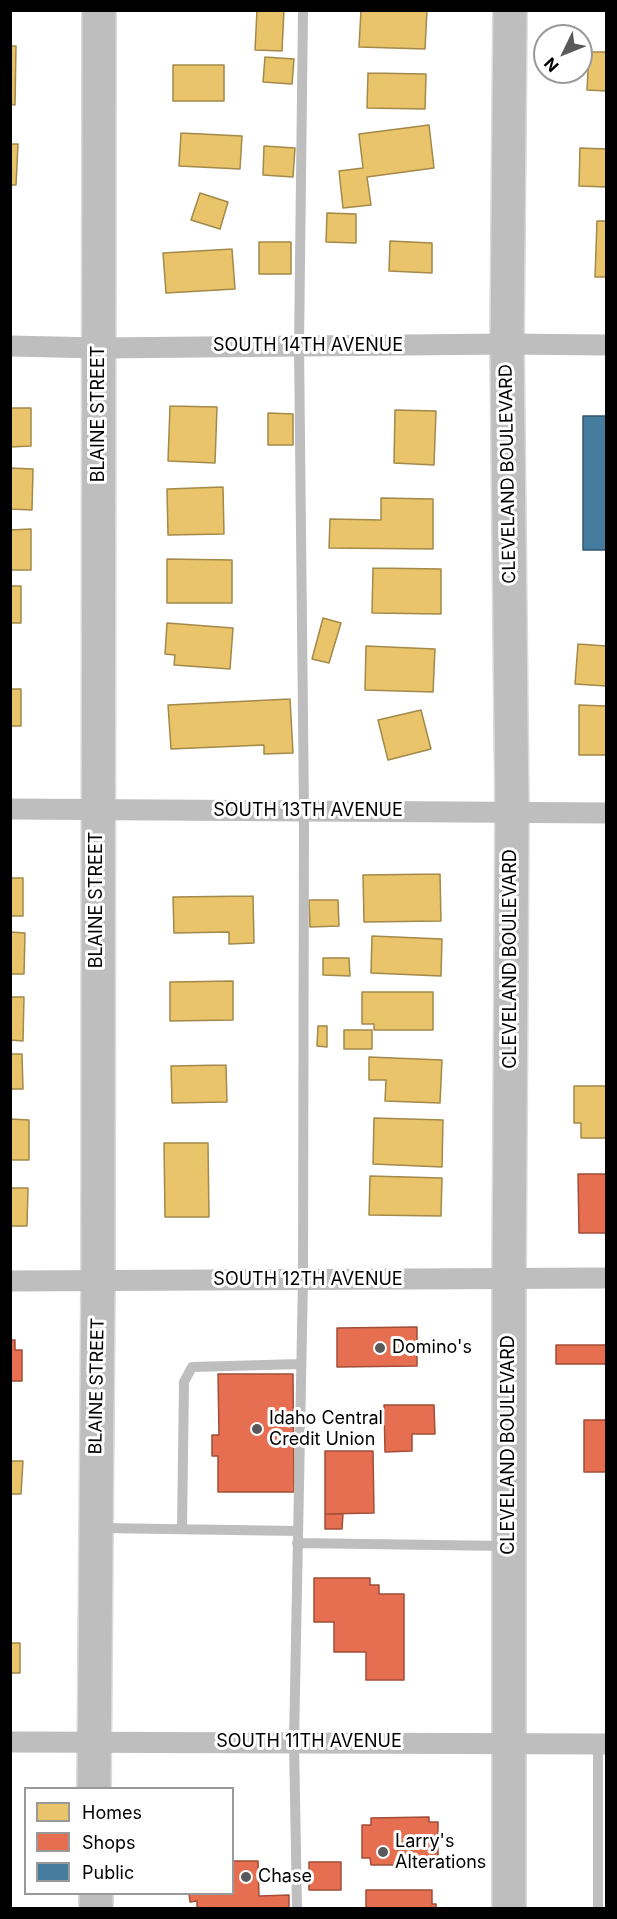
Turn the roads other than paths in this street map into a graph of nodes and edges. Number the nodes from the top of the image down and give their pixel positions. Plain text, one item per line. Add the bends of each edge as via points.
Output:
1 (99, 10) edge
2 (303, 10) edge
3 (510, 10) edge
4 (507, 344) junction
5 (606, 345) edge
6 (10, 346) edge
7 (299, 346) junction
8 (100, 348) junction
9 (10, 809) edge
10 (97, 810) junction
11 (304, 811) junction
12 (512, 812) junction
13 (606, 813) edge
14 (509, 1278) junction
15 (606, 1278) edge
16 (303, 1280) junction
17 (10, 1281) edge
18 (98, 1282) junction
19 (301, 1364) junction
20 (95, 1528) junction
21 (182, 1529) junction
22 (298, 1531) junction
23 (297, 1543) junction
24 (509, 1546) junction
25 (10, 1742) edge
26 (94, 1742) junction
27 (294, 1742) junction
28 (509, 1742) junction
29 (602, 1744) edge
30 (94, 1787) edge
31 (602, 1817) edge
32 (297, 1908) edge
33 (509, 1908) edge
34 (598, 1908) edge

1 - 8 main road, BLAINE STREET
2 - 7 lane
3 - 4 main road, CLEVELAND BOULEVARD
4 - 5 street, SOUTH 14TH AVENUE
4 - 7 street, SOUTH 14TH AVENUE
4 - 12 main road, CLEVELAND BOULEVARD
6 - 8 street, SOUTH 14TH AVENUE
7 - 8 street, SOUTH 14TH AVENUE
7 - 11 lane
8 - 10 main road, BLAINE STREET
9 - 10 street, SOUTH 13TH AVENUE
10 - 11 street, SOUTH 13TH AVENUE
10 - 18 main road, BLAINE STREET
11 - 12 street, SOUTH 13TH AVENUE
11 - 16 lane
12 - 13 street, SOUTH 13TH AVENUE
12 - 14 main road, CLEVELAND BOULEVARD
14 - 15 street, SOUTH 12TH AVENUE
14 - 16 street, SOUTH 12TH AVENUE
14 - 24 main road, CLEVELAND BOULEVARD
16 - 18 street, SOUTH 12TH AVENUE
16 - 19 lane
17 - 18 street, SOUTH 12TH AVENUE
18 - 20 main road, BLAINE STREET
19 - 21 lane via 192,1367 184,1382
19 - 22 lane
20 - 21 lane
20 - 26 main road, BLAINE STREET
21 - 22 lane
22 - 23 lane
23 - 24 lane
23 - 27 lane
24 - 28 main road, CLEVELAND BOULEVARD
25 - 26 street, SOUTH 11TH AVENUE
26 - 27 street, SOUTH 11TH AVENUE
26 - 30 main road, BLAINE STREET
27 - 28 street, SOUTH 11TH AVENUE
27 - 32 lane
28 - 29 street, SOUTH 11TH AVENUE
28 - 33 main road, CLEVELAND BOULEVARD
29 - 31 lane
31 - 34 lane

